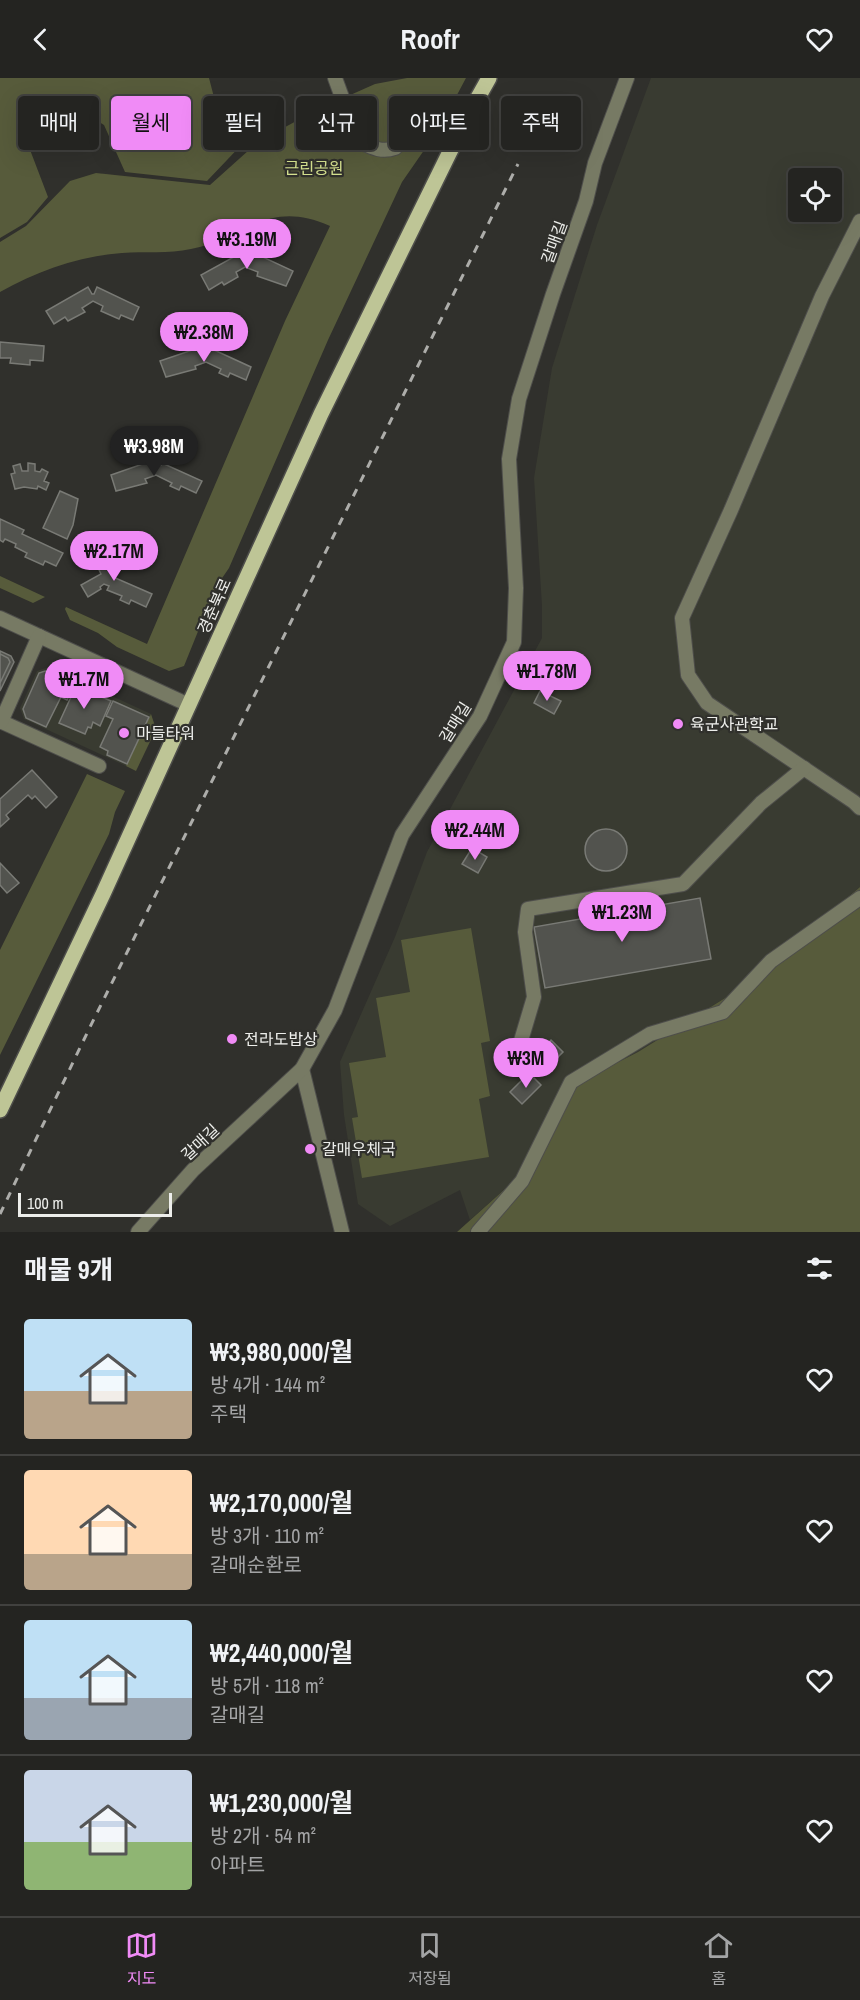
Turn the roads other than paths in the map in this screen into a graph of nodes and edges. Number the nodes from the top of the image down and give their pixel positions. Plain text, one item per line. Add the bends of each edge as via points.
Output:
1 (335, 78) edge
2 (489, 78) edge
3 (627, 78) edge
4 (479, 96) edge
5 (390, 150) edge
6 (451, 150) edge
7 (860, 221) edge
8 (0, 618) edge
9 (39, 636) junction
10 (189, 705) junction
11 (1, 722) edge
12 (99, 766) dead end
13 (804, 768) junction
14 (860, 808) edge
15 (860, 898) edge
16 (520, 1044) dead end
17 (302, 1069) junction
18 (0, 1110) edge
19 (138, 1232) edge
20 (342, 1232) edge
21 (478, 1232) edge

1 - 5 street via 358,141
2 - 4 main road, 경춘북로
3 - 17 street, 갈매길 via 519,399 508,459 516,588 514,642 480,716 402,835 335,1010
6 - 10 main road, 경춘북로 via 321,414
7 - 13 street via 822,296 682,618 688,675 707,703
8 - 9 street
9 - 10 street
9 - 11 street
10 - 18 main road, 경춘북로
11 - 12 street
13 - 14 street
13 - 16 street via 761,803 683,884 528,909 525,932 534,997
15 - 21 street via 771,961 723,1012 650,1034 571,1082 522,1181
17 - 19 street, 갈매길 via 193,1170
17 - 20 street

